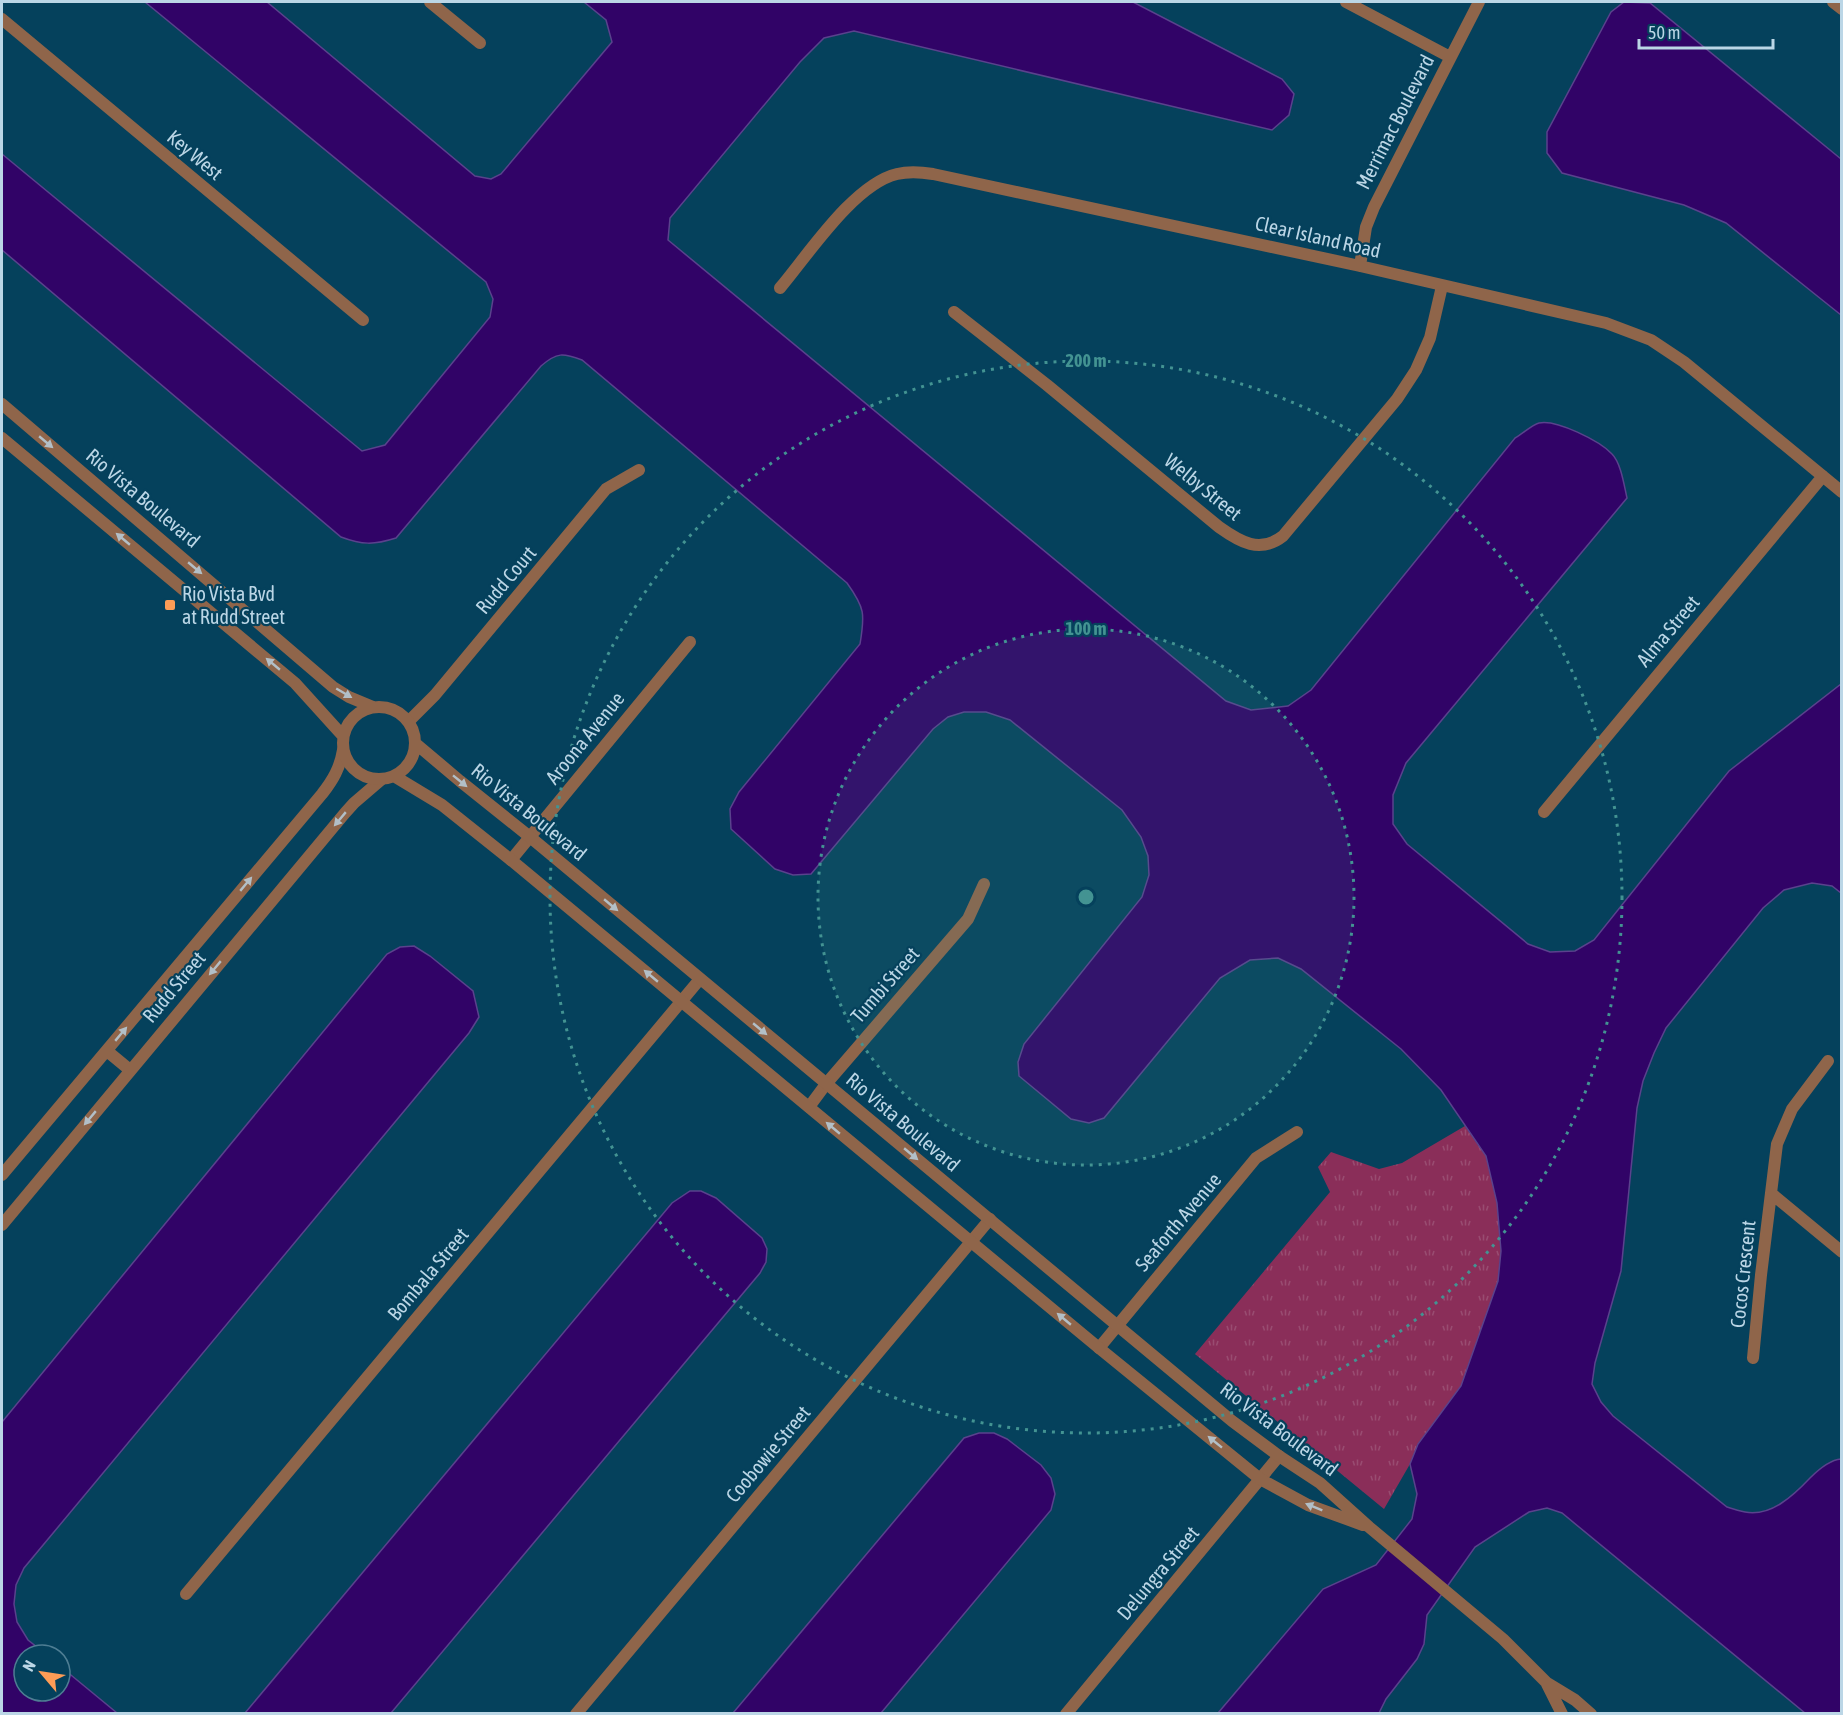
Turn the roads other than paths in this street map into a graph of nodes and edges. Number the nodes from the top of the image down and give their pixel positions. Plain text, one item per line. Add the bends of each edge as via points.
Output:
1 (430, 2) edge
2 (1346, 2) edge
3 (1479, 2) edge
4 (1833, 2) edge
5 (1842, 9) edge
6 (2, 19) edge
7 (480, 43) dead end
8 (1450, 57) junction
9 (1360, 266) junction
10 (1442, 286) junction
11 (780, 288) dead end
12 (954, 312) dead end
13 (363, 320) dead end
14 (2, 404) edge
15 (2, 438) edge
16 (639, 470) dead end
17 (1823, 476) junction
18 (1842, 492) edge
19 (690, 642) dead end
20 (373, 707) junction
21 (409, 721) junction
22 (343, 736) junction
23 (416, 743) junction
24 (343, 750) junction
25 (388, 777) junction
26 (1544, 812) dead end
27 (530, 837) junction
28 (511, 860) junction
29 (984, 884) dead end
30 (700, 979) junction
31 (682, 1002) junction
32 (107, 1050) junction
33 (1828, 1061) dead end
34 (130, 1070) junction
35 (826, 1084) junction
36 (809, 1107) junction
37 (1298, 1132) dead end
38 (2, 1175) edge
39 (1772, 1194) junction
40 (990, 1219) junction
41 (2, 1225) edge
42 (971, 1242) junction
43 (1842, 1251) edge
44 (1117, 1325) junction
45 (1099, 1348) junction
46 (1753, 1358) dead end
47 (1279, 1456) junction
48 (1260, 1479) junction
49 (1369, 1527) junction
50 (186, 1594) dead end
51 (1547, 1683) junction
52 (576, 1713) edge
53 (1066, 1713) edge
54 (1562, 1713) edge
55 (1591, 1713) edge

1 - 7 street
2 - 8 street
3 - 8 street, Merrimac Boulevard
4 - 5 street
6 - 13 street, Key West
8 - 9 street, Merrimac Boulevard via 1374,207 1362,241
9 - 10 street, Clear Island Road
9 - 11 street, Clear Island Road via 914,172 895,174 865,190 848,205
10 - 12 street, Welby Street via 1423,356 1397,399 1283,536 1267,545 1237,540 1219,527
10 - 17 street, Clear Island Road via 1606,323 1651,340 1684,362
14 -> 20 street, Rio Vista Boulevard via 333,687
22 -> 15 street via 295,682
16 - 21 street, Rudd Court via 606,489
17 - 18 street, Clear Island Road
17 - 26 street, Alma Street
19 - 27 street, Aroona Avenue
20 - 21 street via 390,709
20 - 22 street via 355,717
21 - 23 street
22 - 24 street
23 - 25 street via 404,768
23 -> 27 street, Rio Vista Boulevard
24 - 25 street via 357,771 369,777
32 -> 24 street, Rudd Street via 327,787 341,764
25 - 28 street, Rio Vista Boulevard via 442,805
25 -> 34 street, Rudd Street via 354,803
27 - 28 street, Aroona Avenue
27 -> 30 street, Rio Vista Boulevard
31 -> 28 street, Rio Vista Boulevard
29 - 35 street, Tumbi Street via 968,919
30 - 31 street, Bombala Street
30 -> 35 street, Rio Vista Boulevard
31 - 36 street, Rio Vista Boulevard
31 - 50 street, Bombala Street
32 - 34 street
32 - 38 street, Rudd Street
33 - 39 street, Cocos Crescent via 1792,1109 1777,1144
34 -> 41 street, Rudd Street
35 - 36 street, Tumbi Street
35 -> 40 street, Rio Vista Boulevard
42 -> 36 street, Rio Vista Boulevard
37 - 44 street, Seaforth Avenue via 1257,1158
39 - 43 street, Cocos Crescent
39 - 46 street, Cocos Crescent
40 - 42 street, Coobowie Street
40 - 44 street, Rio Vista Boulevard
45 -> 42 street, Rio Vista Boulevard
42 - 52 street, Coobowie Street
44 - 45 street, Seaforth Avenue
44 - 47 street, Rio Vista Boulevard
48 -> 45 street, Rio Vista Boulevard
47 - 48 street, Delungra Street
47 - 49 street, Rio Vista Boulevard via 1320,1483
49 -> 48 street, Rio Vista Boulevard via 1308,1505
48 - 53 street, Delungra Street
49 - 51 street, Rio Vista Boulevard via 1503,1639
51 - 54 street, Rio Vista Boulevard
51 - 55 street, Rio Vista Boulevard

